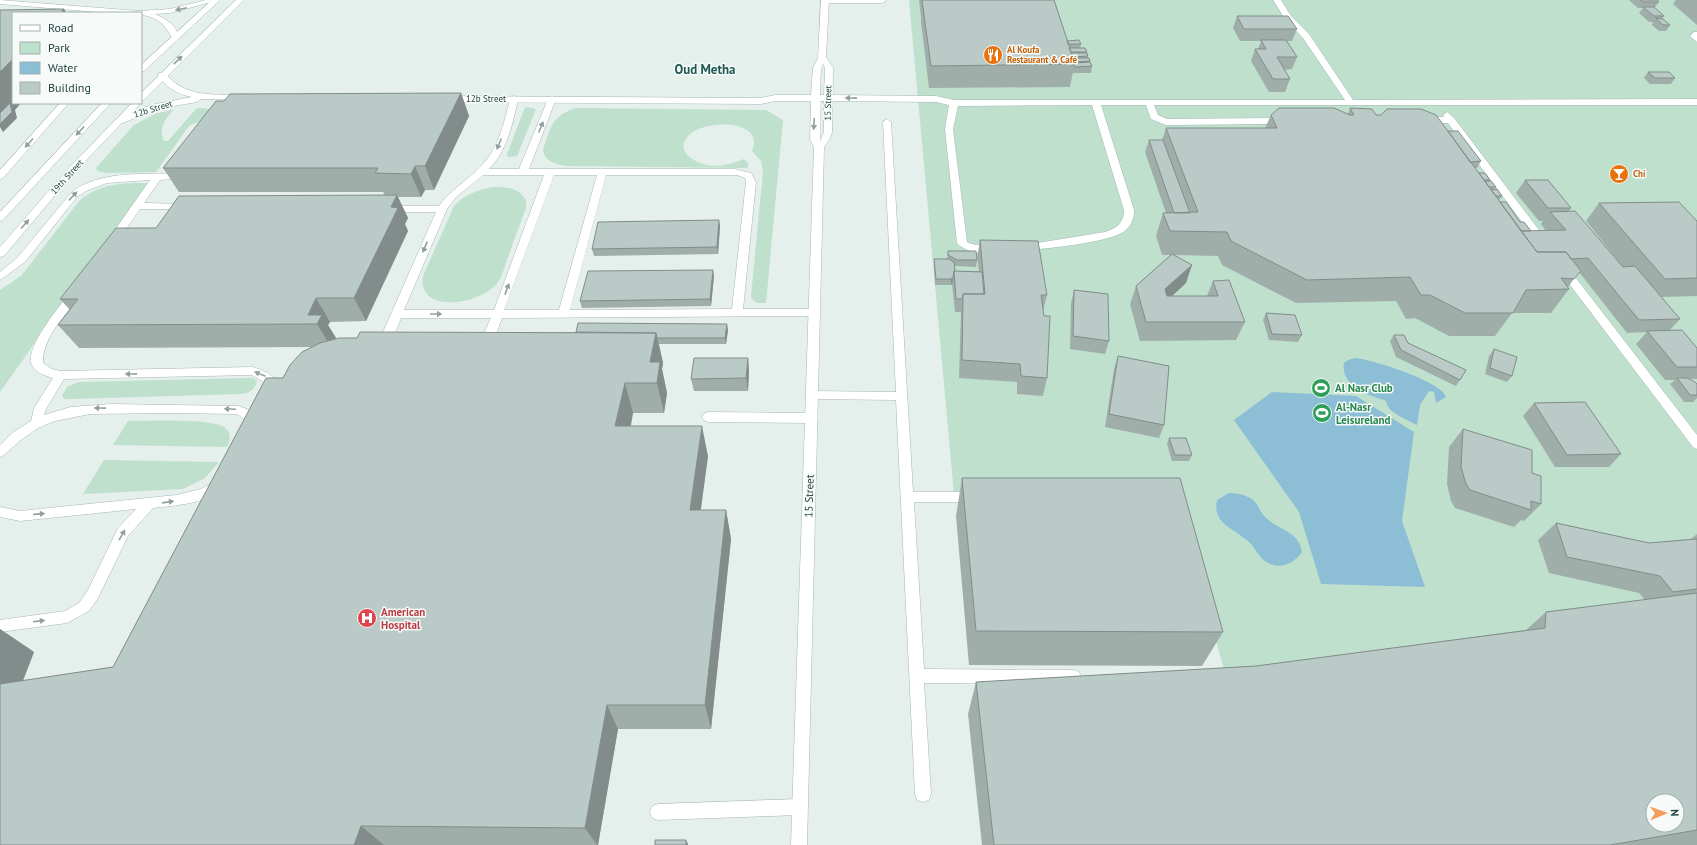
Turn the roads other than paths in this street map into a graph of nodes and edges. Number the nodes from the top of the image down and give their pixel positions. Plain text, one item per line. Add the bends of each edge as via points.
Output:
1 (216, 0) edge
2 (240, 0) edge
3 (825, 0) edge
4 (882, 0) edge
5 (1277, 0) edge
6 (0, 2) edge
7 (119, 12) edge
8 (144, 13) edge
9 (1697, 34) edge
10 (175, 36) junction
11 (1697, 40) edge
12 (822, 58) junction
13 (142, 69) edge
14 (162, 76) junction
15 (142, 97) edge
16 (211, 97) junction
17 (251, 97) edge
18 (434, 99) edge
19 (514, 99) junction
20 (552, 99) junction
21 (815, 102) junction
22 (828, 102) junction
23 (1697, 102) edge
24 (954, 103) junction
25 (1096, 103) junction
26 (1149, 103) junction
27 (1351, 103) junction
28 (1438, 103) junction
29 (64, 104) edge
30 (106, 104) edge
31 (136, 104) edge
32 (1451, 120) junction
33 (120, 121) junction
34 (1295, 121) edge
35 (1412, 121) edge
36 (887, 122) dead end
37 (819, 147) junction
38 (481, 172) junction
39 (523, 172) junction
40 (550, 172) junction
41 (602, 172) junction
42 (0, 176) edge
43 (191, 176) edge
44 (157, 177) junction
45 (137, 206) junction
46 (379, 209) edge
47 (442, 209) junction
48 (0, 218) edge
49 (179, 218) edge
50 (1544, 244) edge
51 (1017, 248) edge
52 (1001, 249) edge
53 (106, 250) edge
54 (0, 254) edge
55 (1565, 271) edge
56 (0, 277) edge
57 (83, 282) edge
58 (737, 313) junction
59 (815, 313) junction
60 (397, 314) junction
61 (498, 314) junction
62 (563, 314) junction
63 (394, 350) edge
64 (472, 350) edge
65 (61, 375) junction
66 (812, 395) junction
67 (902, 396) junction
68 (268, 403) edge
69 (261, 417) edge
70 (708, 417) dead end
71 (812, 418) junction
72 (36, 424) junction
73 (0, 437) edge
74 (16, 437) junction
75 (1697, 444) edge
76 (0, 452) edge
77 (227, 479) edge
78 (908, 496) junction
79 (986, 498) edge
80 (148, 504) junction
81 (0, 512) edge
82 (0, 626) edge
83 (917, 676) junction
84 (1091, 677) edge
85 (923, 794) dead end
86 (800, 807) junction
87 (658, 812) dead end
88 (799, 845) edge

1 -> 8 street via 183,8
1 - 10 street
14 -> 2 street
3 - 4 street
3 - 12 street, 15 Street
5 - 27 street via 1288,17 1306,36
6 - 7 street
8 - 10 street via 167,22 174,30
9 - 11 street via 1694,36
10 - 13 street
12 - 21 street, 15 Street via 818,64
12 - 22 street, 15 Street via 829,68
14 - 15 street
14 - 16 street, 12b Street via 174,89
16 - 17 street, 12b Street
16 - 33 street, 12b Street via 154,107
18 - 19 street, 12b Street
19 - 20 street, 12b Street
19 -> 38 street via 509,120 494,157
20 - 21 street, 12b Street via 760,101 776,106
39 -> 20 street
21 - 22 street, 12b Street
21 -> 37 street, 15 Street via 814,135
22 - 24 street, 12b Street via 941,106
22 - 37 street, 15 Street via 827,136
23 - 28 street, 12b Street
24 - 25 street, 12b Street
24 - 52 street via 949,129 962,243 971,249
25 - 26 street, 12b Street
25 - 51 street via 1129,210 1125,226 1118,232 1106,235
26 - 27 street, 12b Street
26 - 34 street via 1154,117 1166,122
27 - 28 street, 12b Street
28 - 32 street
29 -> 42 street
30 -> 48 street, 19th Street
31 - 33 street, 19th Street
32 - 35 street
32 - 50 street
54 -> 33 street, 19th Street via 69,173
36 - 67 street
37 - 59 street, 15 Street
38 - 39 street
38 - 47 street via 453,193
39 - 40 street
40 - 41 street
61 -> 40 street
41 - 58 street via 741,172 750,178
41 - 62 street
43 - 44 street
44 - 45 street
56 -> 44 street via 21,260 81,189 102,180
45 - 49 street via 191,207
45 - 53 street
46 - 47 street
47 -> 60 street
55 - 75 street
57 - 65 street via 52,326 37,354 37,362 42,369 51,374
58 - 59 street
58 - 62 street
59 - 66 street, 15 Street
60 -> 61 street
60 - 63 street via 384,343
61 - 62 street
61 - 64 street via 487,344
68 -> 65 street via 273,386 262,374 252,372
65 - 72 street via 40,408
66 - 67 street
66 - 71 street, 15 Street
67 - 78 street
69 -> 72 street via 253,434 254,421 248,414 226,409 93,408 62,414
70 - 71 street
71 - 86 street, 15 Street
72 - 74 street
73 - 74 street
74 - 76 street
80 -> 77 street via 191,498 217,487
78 - 79 street
78 - 83 street
81 -> 80 street via 20,516
82 -> 80 street via 67,617 84,607 123,532
83 - 84 street
83 - 85 street
86 - 87 street
86 - 88 street, 15 Street

